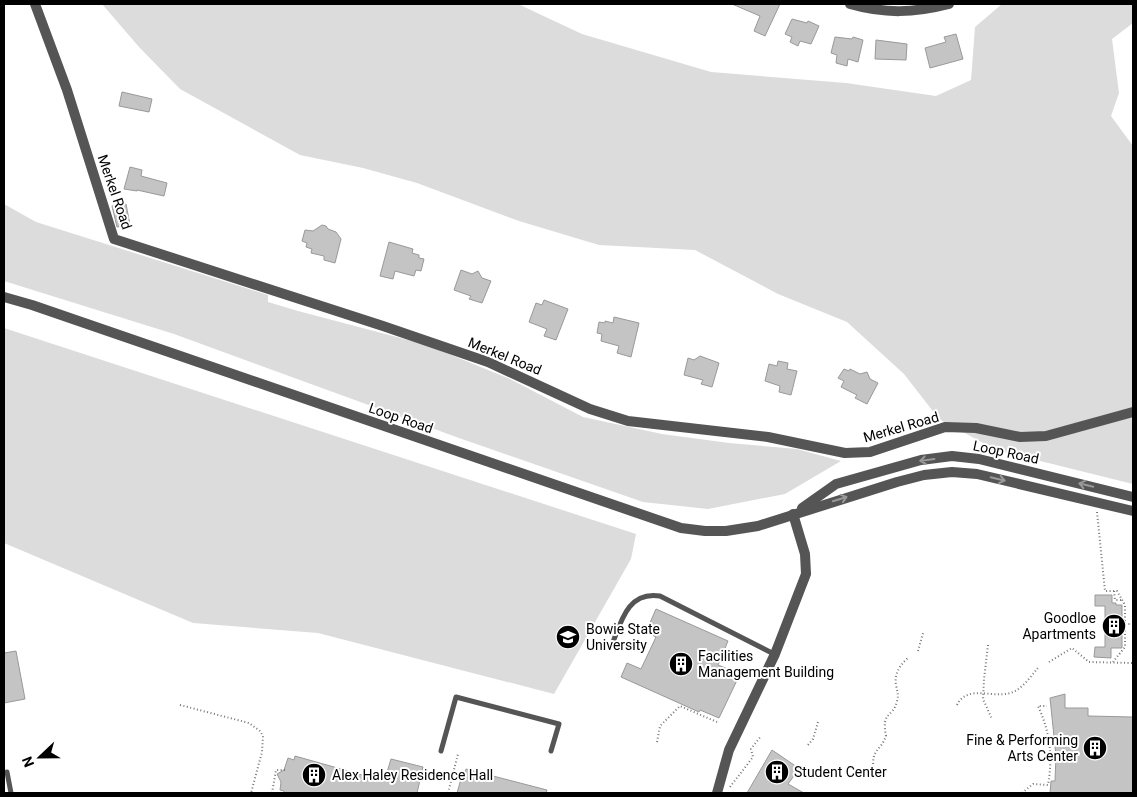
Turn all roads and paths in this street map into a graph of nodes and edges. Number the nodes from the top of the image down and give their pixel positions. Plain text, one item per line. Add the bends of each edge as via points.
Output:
1 (35, 4) edge
2 (850, 4) edge
3 (949, 4) edge
4 (4, 297) edge
5 (1133, 412) edge
6 (1133, 497) edge
7 (1097, 511) dead end
8 (1133, 511) edge
9 (793, 514) junction
10 (1114, 591) junction
11 (1123, 600) junction
12 (1125, 624) junction
13 (1133, 624) edge
14 (923, 633) dead end
15 (612, 645) dead end
16 (988, 645) dead end
17 (918, 651) dead end
18 (775, 654) junction
19 (908, 658) dead end
20 (1049, 662) dead end
21 (1114, 662) junction
22 (1133, 663) edge
23 (1038, 668) dead end
24 (983, 694) junction
25 (180, 705) dead end
26 (957, 705) dead end
27 (1047, 706) dead end
28 (992, 719) dead end
29 (717, 722) dead end
30 (818, 722) dead end
31 (761, 736) dead end
32 (656, 742) dead end
33 (808, 745) dead end
34 (441, 751) dead end
35 (551, 752) dead end
36 (458, 754) dead end
37 (287, 770) dead end
38 (874, 771) dead end
39 (7, 772) dead end
40 (11, 793) edge
41 (251, 793) edge
42 (272, 793) edge
43 (448, 793) edge
44 (717, 793) edge
45 (727, 793) edge
46 (1022, 793) edge

1 - 5 street, Merkel Road via 67,90 114,239 488,362 590,409 628,421 768,437 845,454 870,452 946,427 976,428 1020,437 1046,436
2 - 3 street via 910,12
4 - 9 street, Loop Road via 681,528 726,532 758,526
6 -> 9 street, Loop Road via 980,459 952,456 921,460 836,484
7 - 10 path via 1105,591
9 -> 8 street, Loop Road via 924,475 952,472 977,474
9 - 18 street via 805,554 806,574
10 - 11 path
10 - 11 path via 1114,600
11 - 12 path via 1126,605
12 - 13 path
12 - 21 path via 1124,650
14 - 17 path
15 - 18 lane via 629,606 652,594
16 - 24 path
18 - 44 street via 729,750
19 - 38 path via 898,670 897,701 883,722 886,736 874,753
20 - 21 path via 1072,648 1089,662
21 - 22 path
23 - 24 path via 1016,691 1001,695
24 - 26 path via 970,693
24 - 28 path
25 - 41 path via 249,723 260,731 263,736 262,752
27 - 46 path via 1038,706 1050,746 1048,785 1033,784
29 - 32 path via 680,706 660,726
30 - 33 path
31 - 45 path via 751,749 753,757
34 - 35 lane via 456,697 558,724
36 - 43 path
37 - 42 path via 276,770
39 - 40 lane

